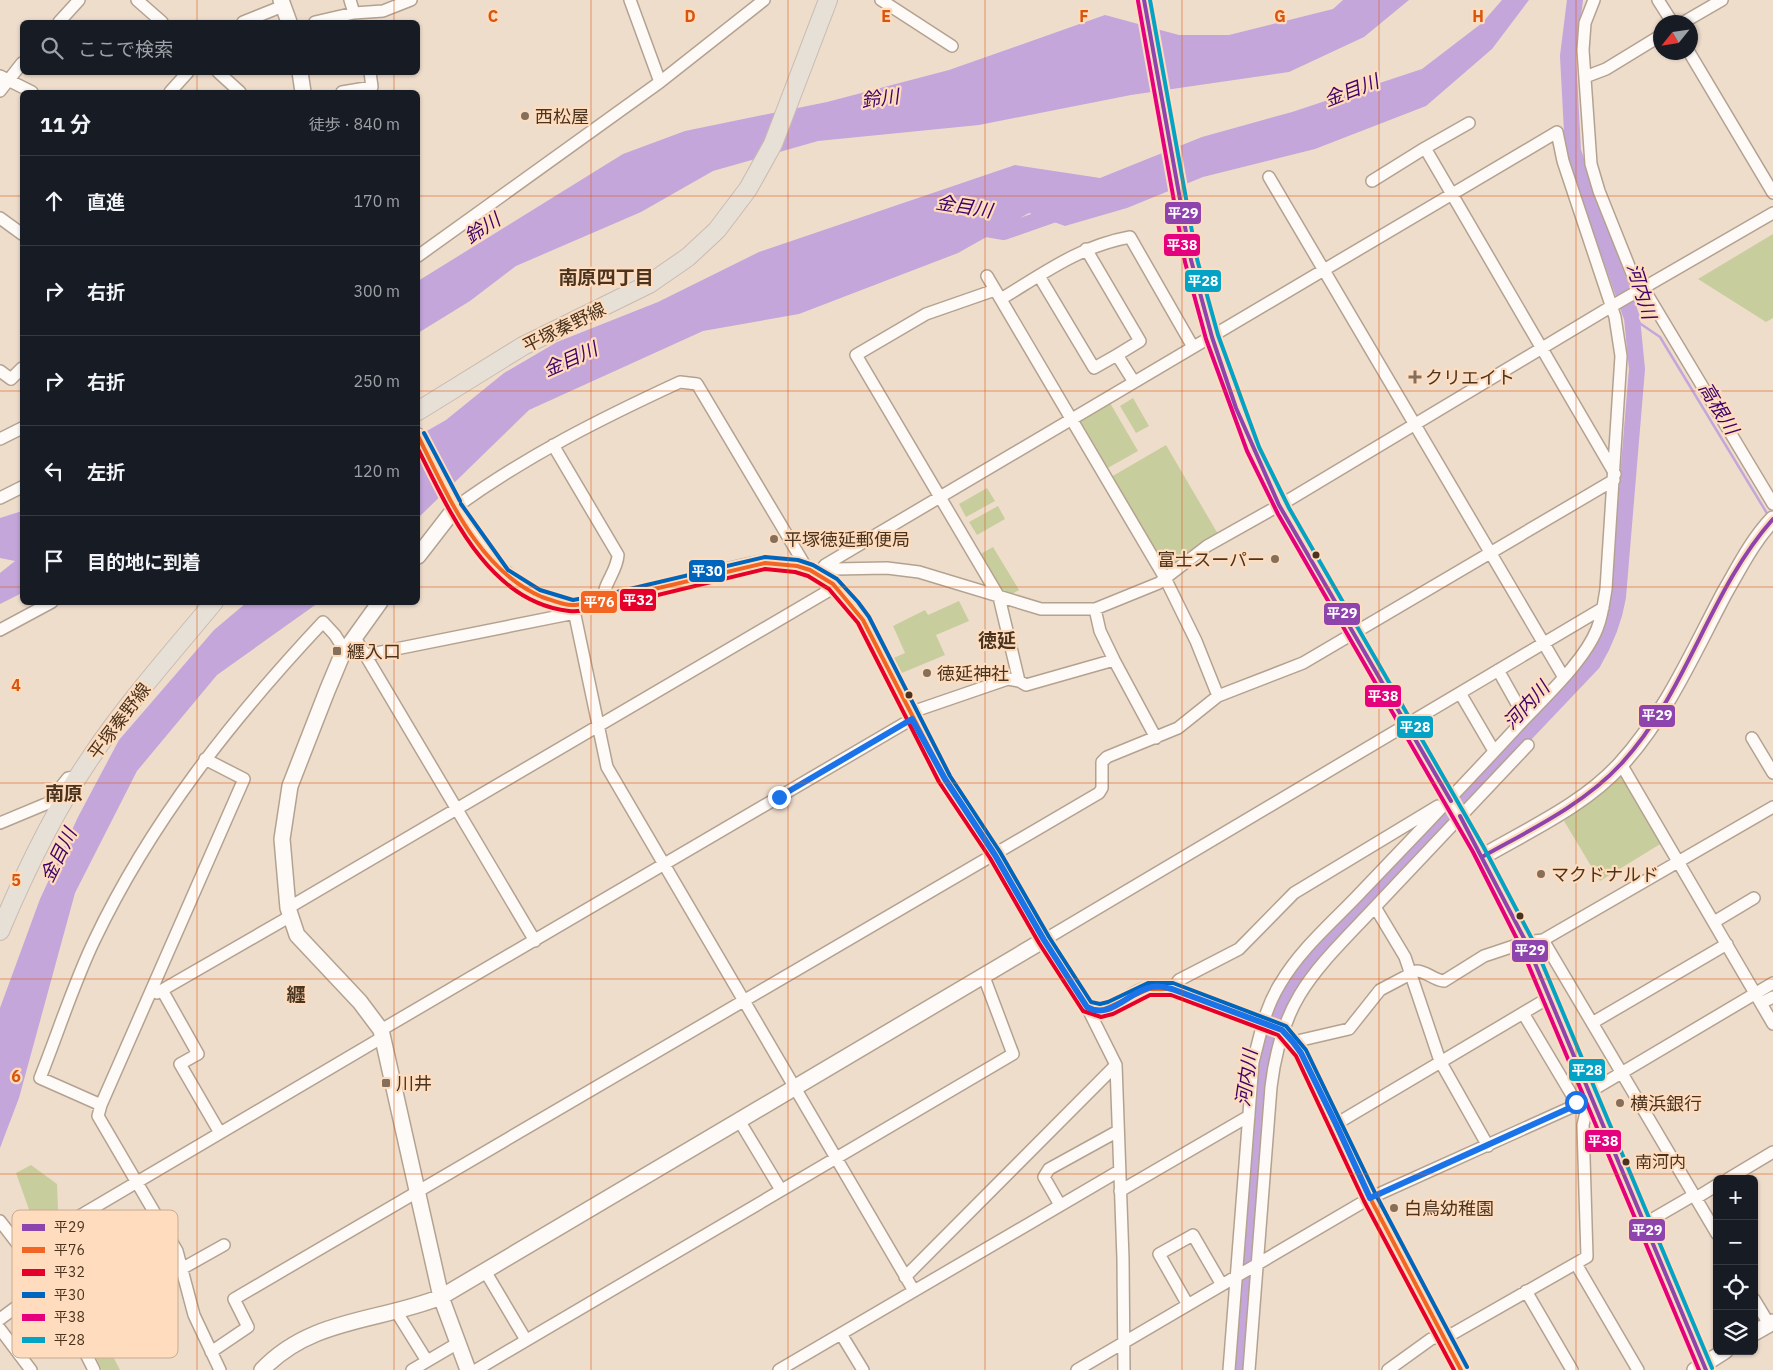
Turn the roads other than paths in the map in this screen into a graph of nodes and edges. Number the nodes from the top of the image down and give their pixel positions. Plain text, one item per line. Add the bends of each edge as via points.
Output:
1 (79, 0) edge
2 (137, 0) edge
3 (350, 0) edge
4 (410, 0) edge
5 (630, 0) edge
6 (764, 0) edge
7 (828, 0) edge
8 (880, 0) edge
9 (1144, 0) edge
10 (1594, 0) edge
11 (1658, 0) edge
12 (1722, 0) edge
13 (282, 3) edge
14 (1668, 15) edge
15 (1696, 15) edge
16 (359, 16) edge
17 (61, 20) edge
18 (160, 20) edge
19 (247, 20) edge
20 (288, 20) edge
21 (330, 20) edge
22 (1653, 40) edge
23 (952, 46) dead end
24 (1695, 60) edge
25 (20, 65) edge
26 (185, 75) edge
27 (221, 75) edge
28 (300, 75) edge
29 (370, 75) edge
30 (4, 78) edge
31 (1585, 78) junction
32 (660, 82) junction
33 (28, 90) edge
34 (172, 90) edge
35 (238, 90) edge
36 (303, 90) edge
37 (354, 90) edge
38 (0, 91) edge
39 (1469, 122) dead end
40 (1425, 148) junction
41 (1269, 178) dead end
42 (1372, 181) dead end
43 (1773, 193) edge
44 (1451, 194) junction
45 (1773, 213) edge
46 (0, 218) edge
47 (20, 233) edge
48 (1086, 248) junction
49 (420, 255) edge
50 (1324, 269) junction
51 (986, 276) dead end
52 (1039, 276) junction
53 (1642, 290) junction
54 (998, 295) junction
55 (1612, 306) junction
56 (1212, 337) junction
57 (1193, 347) junction
58 (1541, 348) junction
59 (1117, 355) junction
60 (20, 370) edge
61 (0, 371) edge
62 (1134, 382) junction
63 (420, 410) edge
64 (1071, 419) junction
65 (1415, 424) junction
66 (20, 429) edge
67 (0, 439) edge
68 (420, 440) edge
69 (553, 445) junction
70 (1614, 477) junction
71 (20, 488) edge
72 (940, 497) junction
73 (0, 498) edge
74 (1773, 504) edge
75 (1279, 505) junction
76 (455, 506) junction
77 (1769, 524) edge
78 (420, 553) edge
79 (1491, 553) junction
80 (812, 570) junction
81 (1165, 578) junction
82 (835, 587) junction
83 (999, 597) junction
84 (603, 601) junction
85 (46, 605) edge
86 (212, 605) edge
87 (378, 605) edge
88 (1603, 608) junction
89 (574, 609) junction
90 (1095, 609) junction
91 (0, 630) edge
92 (1353, 635) junction
93 (354, 636) junction
94 (1543, 642) junction
95 (345, 651) junction
96 (366, 655) junction
97 (1114, 660) junction
98 (1498, 670) junction
99 (1563, 676) junction
100 (1019, 680) junction
101 (1460, 693) junction
102 (1218, 696) junction
103 (911, 716) junction
104 (1526, 718) junction
105 (1406, 725) junction
106 (598, 726) junction
107 (1156, 738) junction
108 (1752, 738) dead end
109 (1528, 745) dead end
110 (1494, 751) junction
111 (205, 759) junction
112 (1621, 764) junction
113 (1773, 773) edge
114 (78, 777) junction
115 (1450, 800) junction
116 (1773, 807) edge
117 (456, 809) junction
118 (1460, 817) junction
119 (0, 823) edge
120 (995, 855) junction
121 (1482, 857) junction
122 (1678, 861) junction
123 (663, 865) junction
124 (1754, 898) dead end
125 (1375, 907) junction
126 (289, 913) junction
127 (1714, 922) junction
128 (0, 931) edge
129 (1044, 940) junction
130 (1543, 940) junction
131 (534, 941) junction
132 (1526, 942) junction
133 (1727, 944) junction
134 (1411, 973) junction
135 (984, 977) junction
136 (1773, 983) edge
137 (1172, 989) junction
138 (162, 990) junction
139 (1773, 996) edge
140 (1550, 997) junction
141 (149, 998) junction
142 (1758, 998) junction
143 (744, 1001) junction
144 (1087, 1007) junction
145 (1523, 1013) junction
146 (1592, 1023) junction
147 (1773, 1024) edge
148 (1272, 1026) junction
149 (382, 1034) junction
150 (1293, 1042) junction
151 (1440, 1061) junction
152 (1116, 1064) junction
153 (1621, 1073) junction
154 (795, 1090) junction
155 (1590, 1095) junction
156 (101, 1105) junction
157 (1248, 1116) junction
158 (740, 1122) junction
159 (1336, 1124) junction
160 (1118, 1131) junction
161 (220, 1133) junction
162 (1488, 1146) junction
163 (1773, 1152) edge
164 (835, 1158) junction
165 (1119, 1171) junction
166 (1735, 1175) edge
167 (136, 1182) junction
168 (1713, 1188) edge
169 (781, 1190) junction
170 (1120, 1191) junction
171 (416, 1192) junction
172 (1695, 1196) junction
173 (1370, 1198) junction
174 (1060, 1205) junction
175 (89, 1210) edge
176 (153, 1210) edge
177 (0, 1221) edge
178 (1644, 1224) junction
179 (1713, 1227) edge
180 (12, 1237) edge
181 (224, 1245) dead end
182 (178, 1254) edge
183 (1258, 1264) junction
184 (1576, 1264) junction
185 (183, 1268) junction
186 (485, 1271) junction
187 (1236, 1276) junction
188 (905, 1277) junction
189 (1222, 1285) junction
190 (1526, 1290) junction
191 (914, 1292) junction
192 (441, 1297) junction
193 (1188, 1304) junction
194 (1758, 1304) edge
195 (12, 1310) edge
196 (396, 1311) junction
197 (0, 1319) edge
198 (1771, 1323) edge
199 (0, 1330) edge
200 (1758, 1331) edge
201 (842, 1334) junction
202 (1444, 1337) junction
203 (526, 1340) junction
204 (458, 1343) junction
205 (1124, 1343) junction
206 (12, 1345) edge
207 (210, 1352) junction
208 (1720, 1355) edge
209 (22, 1358) edge
210 (88, 1358) edge
211 (427, 1361) junction
212 (1702, 1368) edge
213 (31, 1370) edge
214 (94, 1370) edge
215 (220, 1370) edge
216 (262, 1370) edge
217 (412, 1370) edge
218 (468, 1370) edge
219 (476, 1370) edge
220 (779, 1370) edge
221 (862, 1370) edge
222 (1077, 1370) edge
223 (1124, 1370) edge
224 (1229, 1370) edge
225 (1249, 1370) edge
226 (1388, 1370) edge
227 (1461, 1370) edge
228 (1572, 1370) edge
229 (1638, 1370) edge

1 - 17 street
2 - 18 street
3 - 16 street
4 - 16 street
5 - 32 street
6 - 32 street
7 - 63 main road, 平塚秦野線 via 773,144 748,189 717,230 669,271 632,294 523,346
8 - 23 street
9 - 56 street via 1191,260
10 - 31 street via 1584,32
11 - 14 street
12 - 15 street
13 - 19 street
13 - 20 street
16 - 21 street
22 - 31 street
24 - 43 street
25 - 30 street
26 - 34 street
27 - 35 street
28 - 36 street
29 - 37 street via 372,87
30 - 33 street
30 - 38 street
31 - 53 street via 1591,164
32 - 49 street
39 - 40 street
40 - 42 street
40 - 44 street
41 - 50 street
44 - 50 street
44 - 55 street via 1557,132 1563,161
44 - 58 street
45 - 53 street
46 - 47 street
48 - 52 street
48 - 57 street via 1130,237
48 - 59 street via 1140,341
50 - 56 street
50 - 65 street
51 - 54 street
52 - 54 street
52 - 59 street via 1094,368
53 - 55 street
53 - 74 street
54 - 64 street
54 - 72 street via 926,314 856,355
55 - 58 street
55 - 70 street via 1622,372
56 - 57 street
56 - 75 street via 1236,408
57 - 62 street
58 - 65 street
58 - 70 street
59 - 62 street
60 - 61 street via 11,379
62 - 64 street
64 - 72 street
64 - 81 street
65 - 75 street
65 - 79 street
66 - 67 street
68 - 76 street
69 - 76 street
69 - 80 street via 680,382 696,384
69 - 84 street via 618,554 617,564 603,590
70 - 79 street
70 - 88 street
71 - 73 street
72 - 80 street
72 - 83 street
75 - 81 street via 1207,546
75 - 92 street
76 - 78 street
76 - 89 street via 504,575 537,596
77 - 112 street via 1739,566 1658,715
79 - 92 street
79 - 94 street
80 - 82 street
80 - 83 street via 887,568 919,572
80 - 84 street via 785,563 758,564
81 - 90 street
81 - 102 street
82 - 103 street via 863,620
82 - 106 street
83 - 90 street via 1041,609
83 - 100 street
84 - 89 street
85 - 91 street
86 - 114 main road, 平塚秦野線 via 126,710
87 - 93 street
88 - 94 street
88 - 99 street via 1588,647
89 - 96 street
89 - 106 street
90 - 97 street via 1100,631
92 - 102 street via 1303,663
92 - 105 street
93 - 95 street
93 - 96 street
94 - 98 street
94 - 99 street
95 - 111 street via 323,622 254,698
95 - 126 street via 290,786 282,839
96 - 117 street
97 - 100 street via 1026,685
97 - 107 street
98 - 101 street
98 - 104 street
99 - 104 street
100 - 103 street via 1008,679
101 - 105 street
101 - 110 street
102 - 107 street via 1178,728
103 - 120 street via 945,779
103 - 123 street
104 - 110 street
105 - 115 street
105 - 129 street
106 - 117 street
106 - 123 street via 607,767
107 - 120 street via 1107,757 1102,762 1102,788 1099,793
108 - 113 street
109 - 118 street
110 - 115 street
111 - 141 street via 244,779
111 - 156 street via 145,846 101,927 40,1078
112 - 121 street via 1581,798
112 - 122 street
114 - 119 street via 68,778 48,803
114 - 128 main road, 平塚秦野線 via 40,844
115 - 118 street
115 - 137 street via 1294,893 1239,948 1179,980
115 - 148 street via 1302,953 1280,984
116 - 122 street
117 - 126 street
117 - 131 street
118 - 121 street
118 - 125 street
120 - 129 street
120 - 143 street
121 - 132 street
122 - 127 street
122 - 130 street
123 - 131 street
123 - 143 street
124 - 127 street
125 - 134 street
125 - 148 street via 1305,984 1287,1016
126 - 138 street
126 - 149 street via 306,946 360,1002
127 - 133 street
129 - 135 street
129 - 144 street
130 - 132 street
130 - 146 street
131 - 149 street
132 - 134 street via 1484,956 1444,981 1437,981 1423,971
132 - 140 street
133 - 142 street
133 - 146 street
134 - 150 street via 1380,990 1349,1029
134 - 151 street
135 - 154 street
135 - 164 street via 1013,1054
136 - 142 street
137 - 144 street via 1147,988 1100,1011
137 - 148 street
138 - 141 street
138 - 161 street via 198,1054 180,1064
139 - 142 street
140 - 145 street
140 - 155 street
141 - 156 street
142 - 147 street
142 - 153 street
143 - 154 street
143 - 171 street
144 - 152 street
145 - 151 street
145 - 162 street via 1576,1102 1574,1106
146 - 153 street
148 - 150 street
148 - 157 street via 1253,1062
148 - 183 street via 1271,1087
149 - 161 street
149 - 171 street
150 - 159 street
151 - 159 street
151 - 162 street
152 - 160 street
152 - 188 street
153 - 155 street
153 - 172 street
154 - 158 street
154 - 164 street
155 - 178 street
155 - 184 street via 1583,1125 1587,1257
156 - 167 street via 98,1116
157 - 170 street
157 - 187 street
158 - 169 street
158 - 186 street
159 - 173 street
160 - 165 street
160 - 174 street via 1049,1169 1044,1177
161 - 167 street
162 - 173 street
163 - 166 street
164 - 169 street
164 - 188 street
165 - 170 street
165 - 174 street
167 - 175 street
167 - 176 street
168 - 172 street
169 - 203 street
170 - 205 street
171 - 192 street
171 - 207 street via 234,1299 248,1327
172 - 178 street
172 - 179 street
173 - 183 street
173 - 202 street
174 - 191 street
177 - 180 street
178 - 212 street
181 - 185 street
182 - 185 street
183 - 187 street
183 - 225 street
184 - 190 street
184 - 229 street
185 - 207 street via 194,1315
186 - 192 street
186 - 203 street
187 - 189 street
187 - 224 street
188 - 191 street
189 - 193 street
189 - 193 street via 1193,1235 1159,1254
190 - 202 street
190 - 228 street
191 - 201 street
192 - 196 street
192 - 204 street
193 - 205 street
194 - 198 street
195 - 197 street
196 - 211 street
196 - 216 street via 329,1327 302,1338
198 - 200 street
199 - 206 street
201 - 220 street
201 - 221 street
202 - 226 street via 1431,1339
202 - 227 street
203 - 219 street
204 - 211 street
204 - 218 street
205 - 222 street
205 - 223 street
207 - 215 street
208 - 212 street
209 - 213 street
210 - 214 street
211 - 217 street

